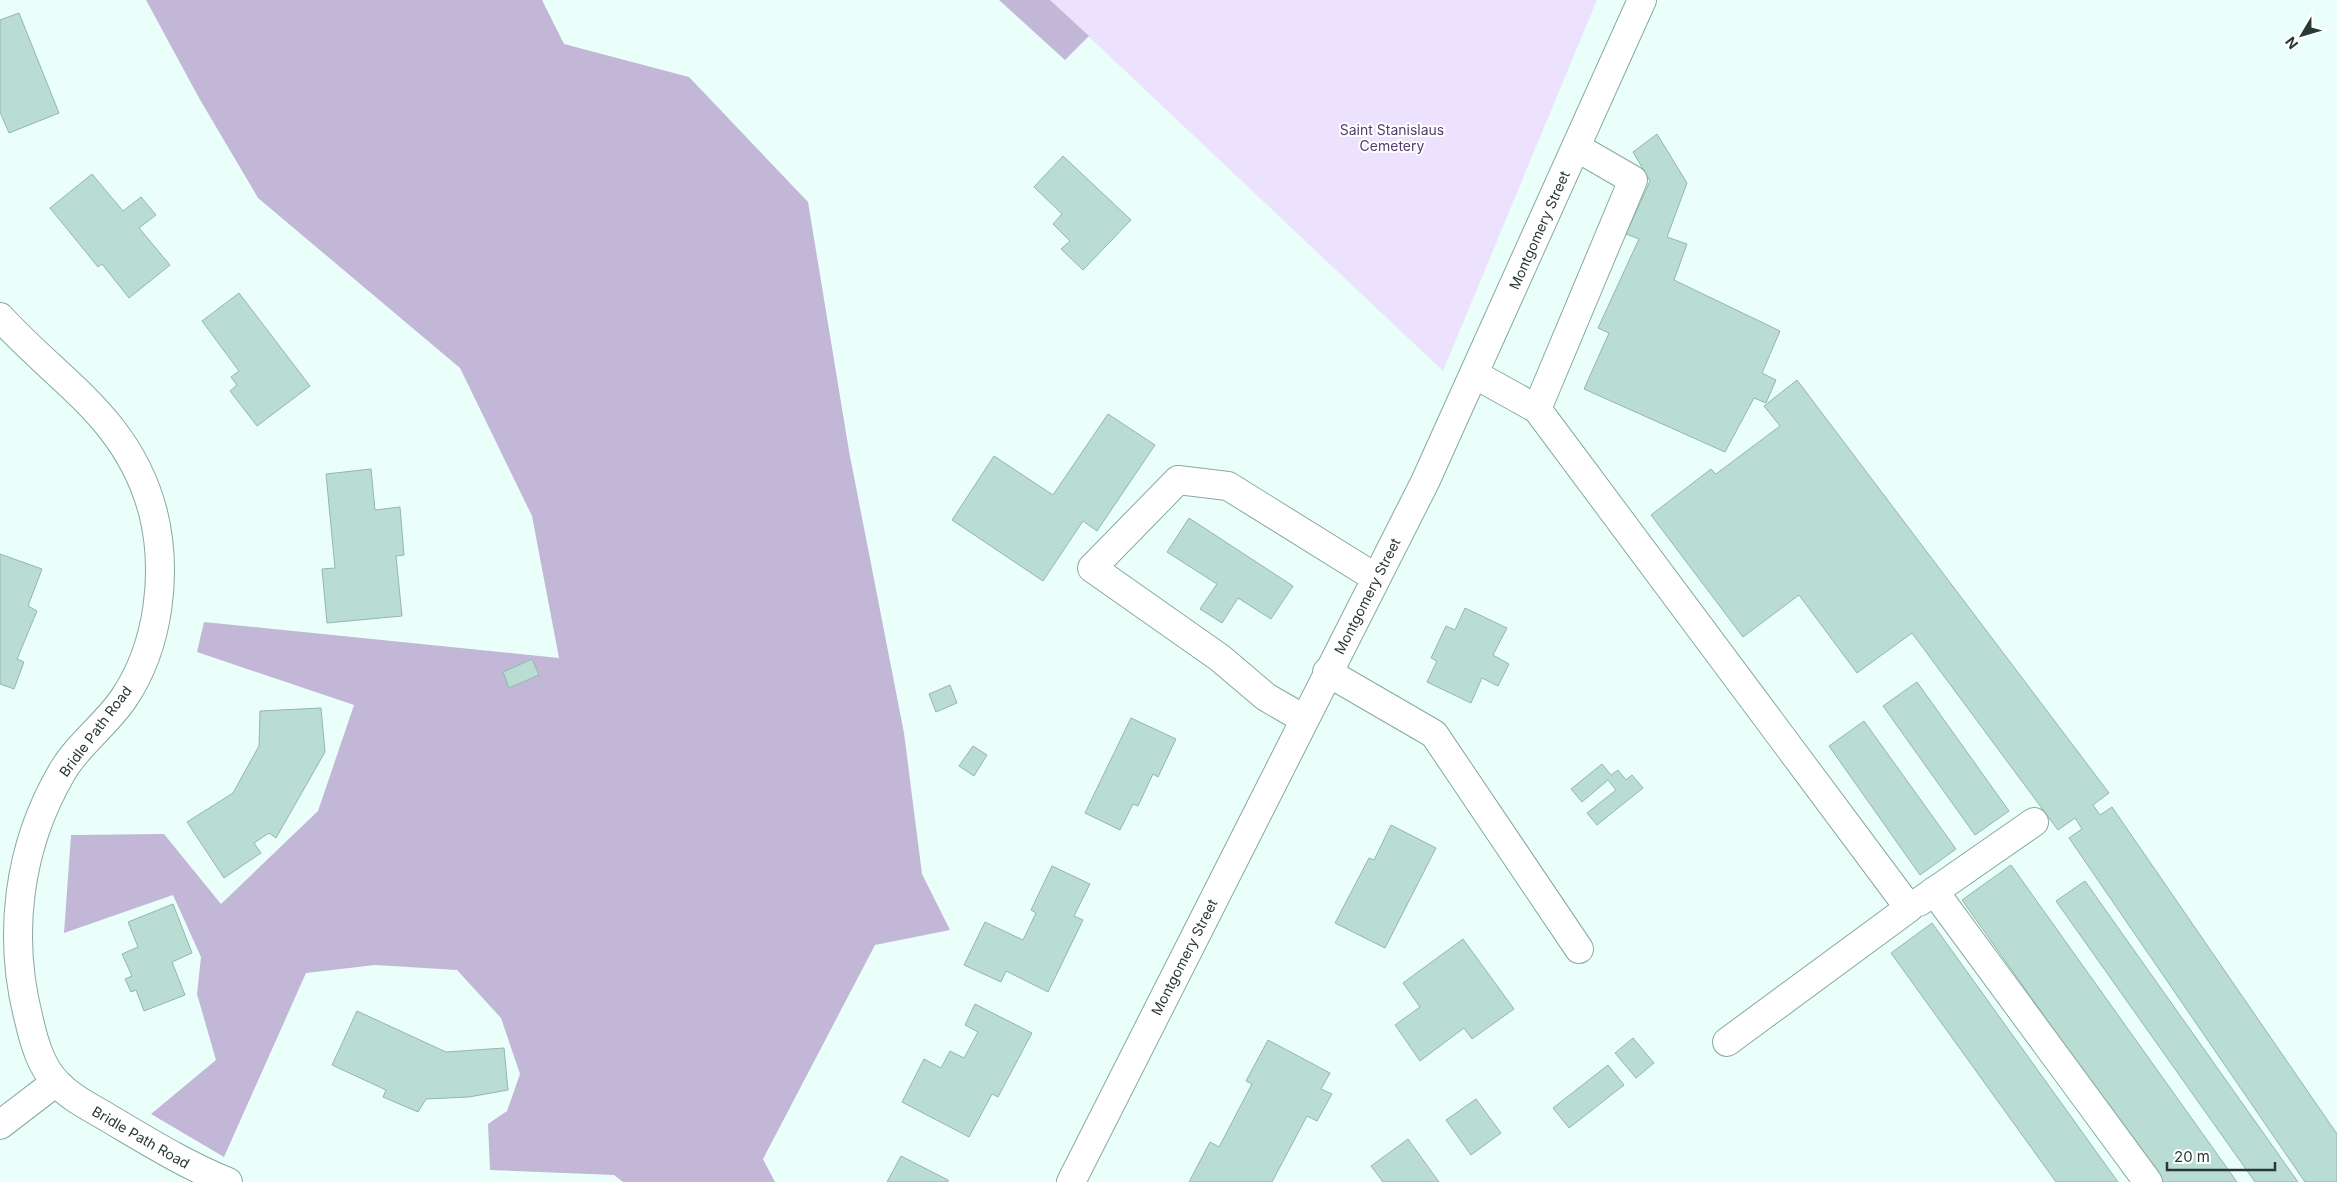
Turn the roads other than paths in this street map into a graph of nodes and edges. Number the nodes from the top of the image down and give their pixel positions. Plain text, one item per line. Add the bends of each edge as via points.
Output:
1 (1642, 0) edge
2 (1576, 147) junction
3 (0, 317) edge
4 (1474, 374) junction
5 (1536, 409) junction
6 (1376, 578) junction
7 (1327, 672) junction
8 (1304, 719) junction
9 (2034, 822) dead end
10 (1934, 891) junction
11 (1909, 908) junction
12 (1579, 949) dead end
13 (1727, 1042) dead end
14 (56, 1082) junction
15 (0, 1125) edge
16 (228, 1182) edge
17 (1071, 1182) edge
18 (2148, 1182) edge

1 - 2 main road, Montgomery Street
2 - 4 main road, Montgomery Street
2 - 5 main road via 1633,180
3 - 14 main road, Bridle Path Road via 84,396 120,439 145,487 158,539 156,618 142,663 125,698 63,770 34,832 25,865 18,910 17,956 31,1029 40,1058
4 - 5 main road
4 - 6 main road, Montgomery Street via 1425,482
5 - 11 main road
6 - 7 main road, Montgomery Street
6 - 8 main road via 1228,486 1178,480 1092,568 1220,658 1266,697
7 - 8 main road, Montgomery Street
7 - 12 main road via 1434,734
8 - 17 main road, Montgomery Street
9 - 10 main road
10 - 11 main road
10 - 18 main road
11 - 13 main road
14 - 15 main road
14 - 16 main road, Bridle Path Road via 72,1096 174,1158

